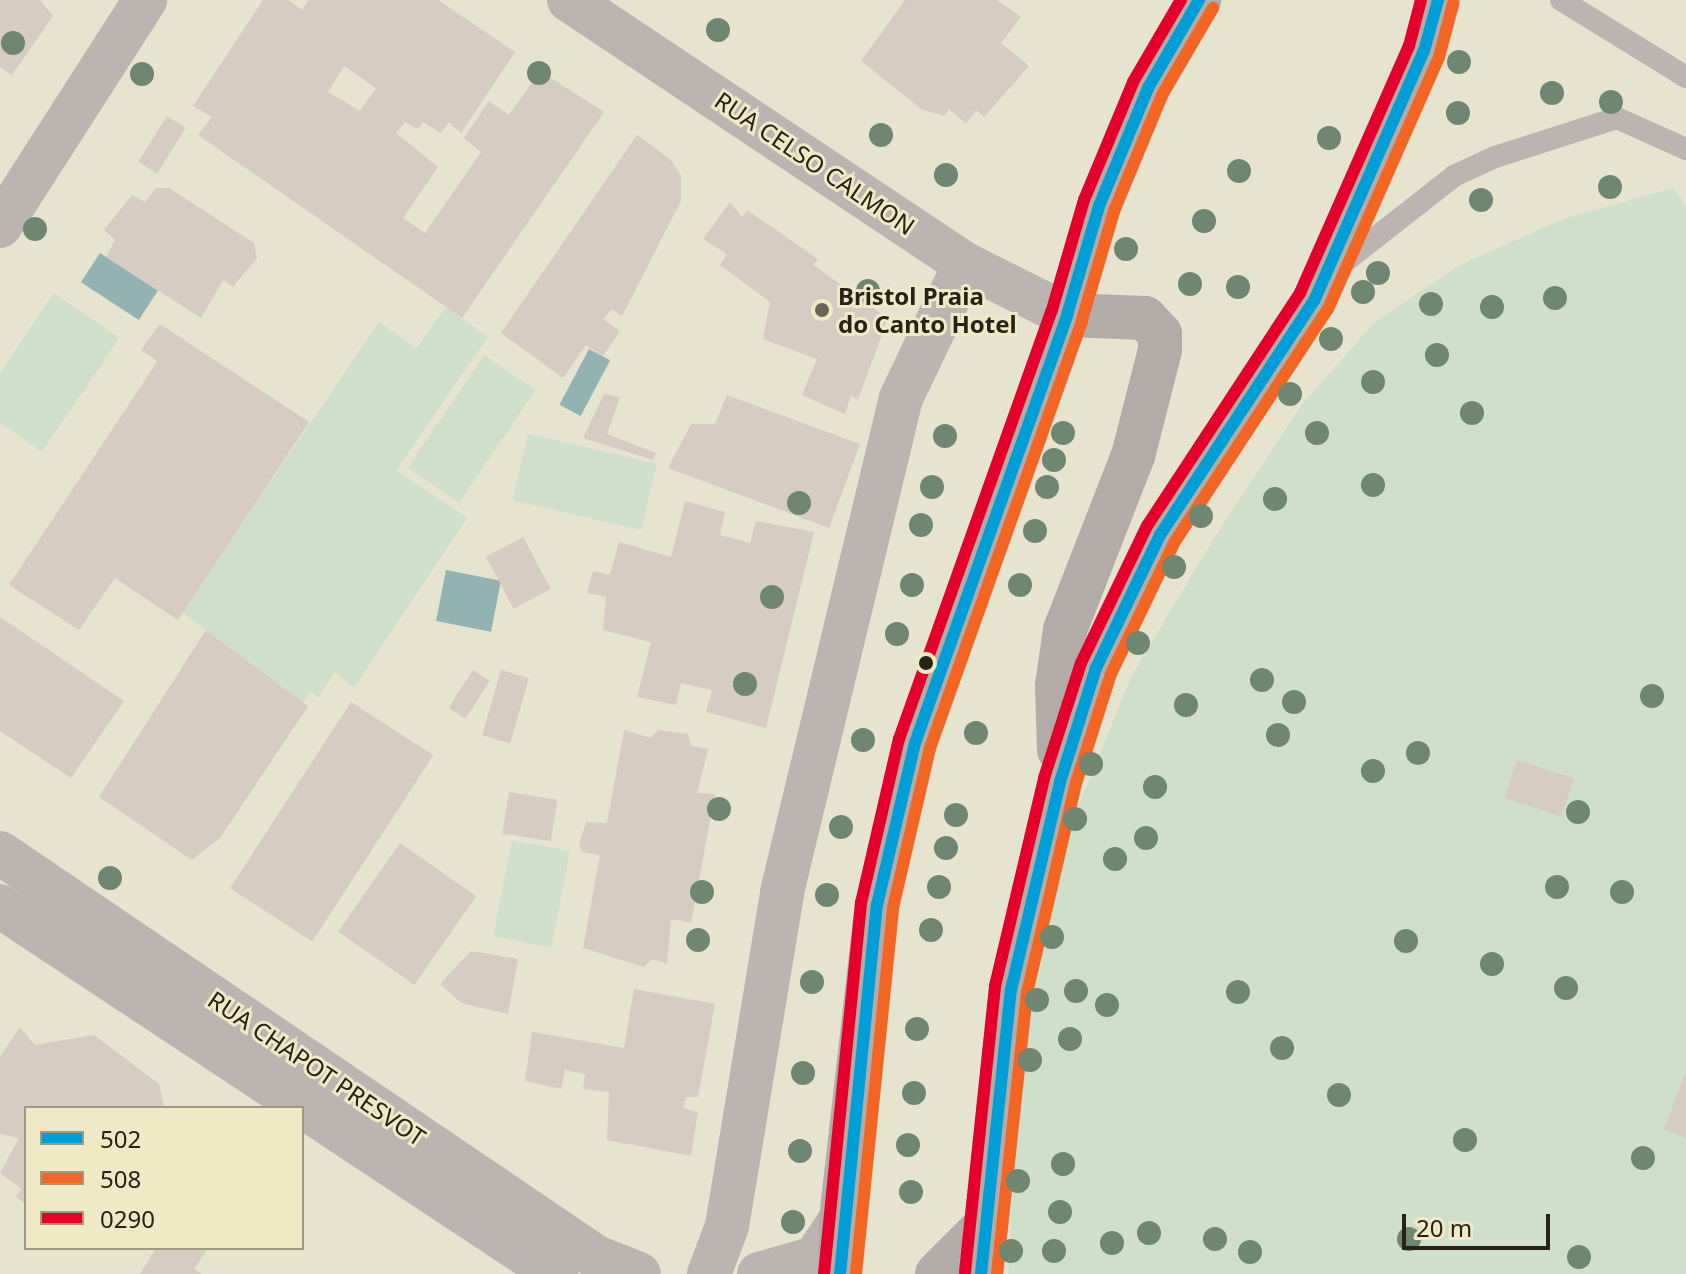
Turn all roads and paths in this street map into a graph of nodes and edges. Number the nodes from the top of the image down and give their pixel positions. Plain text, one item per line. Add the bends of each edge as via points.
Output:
1 (145, 0) edge
2 (569, 0) edge
3 (1199, 0) edge
4 (1438, 0) edge
5 (1561, 0) edge
6 (1686, 77) edge
7 (1686, 149) edge
8 (0, 226) edge
9 (965, 264) junction
10 (1327, 275) junction
11 (1067, 315) junction
12 (1060, 782) junction
13 (0, 853) edge
14 (0, 906) edge
15 (302, 1106) edge
16 (304, 1107) edge
17 (841, 1219) junction
18 (982, 1229) junction
19 (556, 1274) edge
20 (639, 1274) edge
21 (709, 1274) edge
22 (759, 1274) edge
23 (840, 1274) edge
24 (937, 1274) edge
25 (981, 1274) edge

1 - 8 street
2 - 9 street, RUA CELSO CALMON
3 - 11 main road via 1142,103 1099,206
4 - 10 main road via 1424,51
5 - 6 lane
7 - 10 lane via 1617,118 1495,157 1454,176
9 - 11 street, RUA CELSO CALMON
9 - 21 street via 901,398 881,474 782,892 727,1226
10 - 12 main road via 1160,535 1096,668
11 - 12 main road via 1145,318 1160,334 1160,350 1133,456 1065,630 1057,686
11 - 17 main road via 915,743 877,905
12 - 18 main road via 1011,990
13 - 20 street, RUA CHAPOT PRESVOT via 596,1257
14 - 15 street, RUA CHAPOT PRESVOT
16 - 19 street, RUA CHAPOT PRESVOT
17 - 22 street via 815,1258
17 - 23 main road
18 - 24 main road
18 - 25 main road

